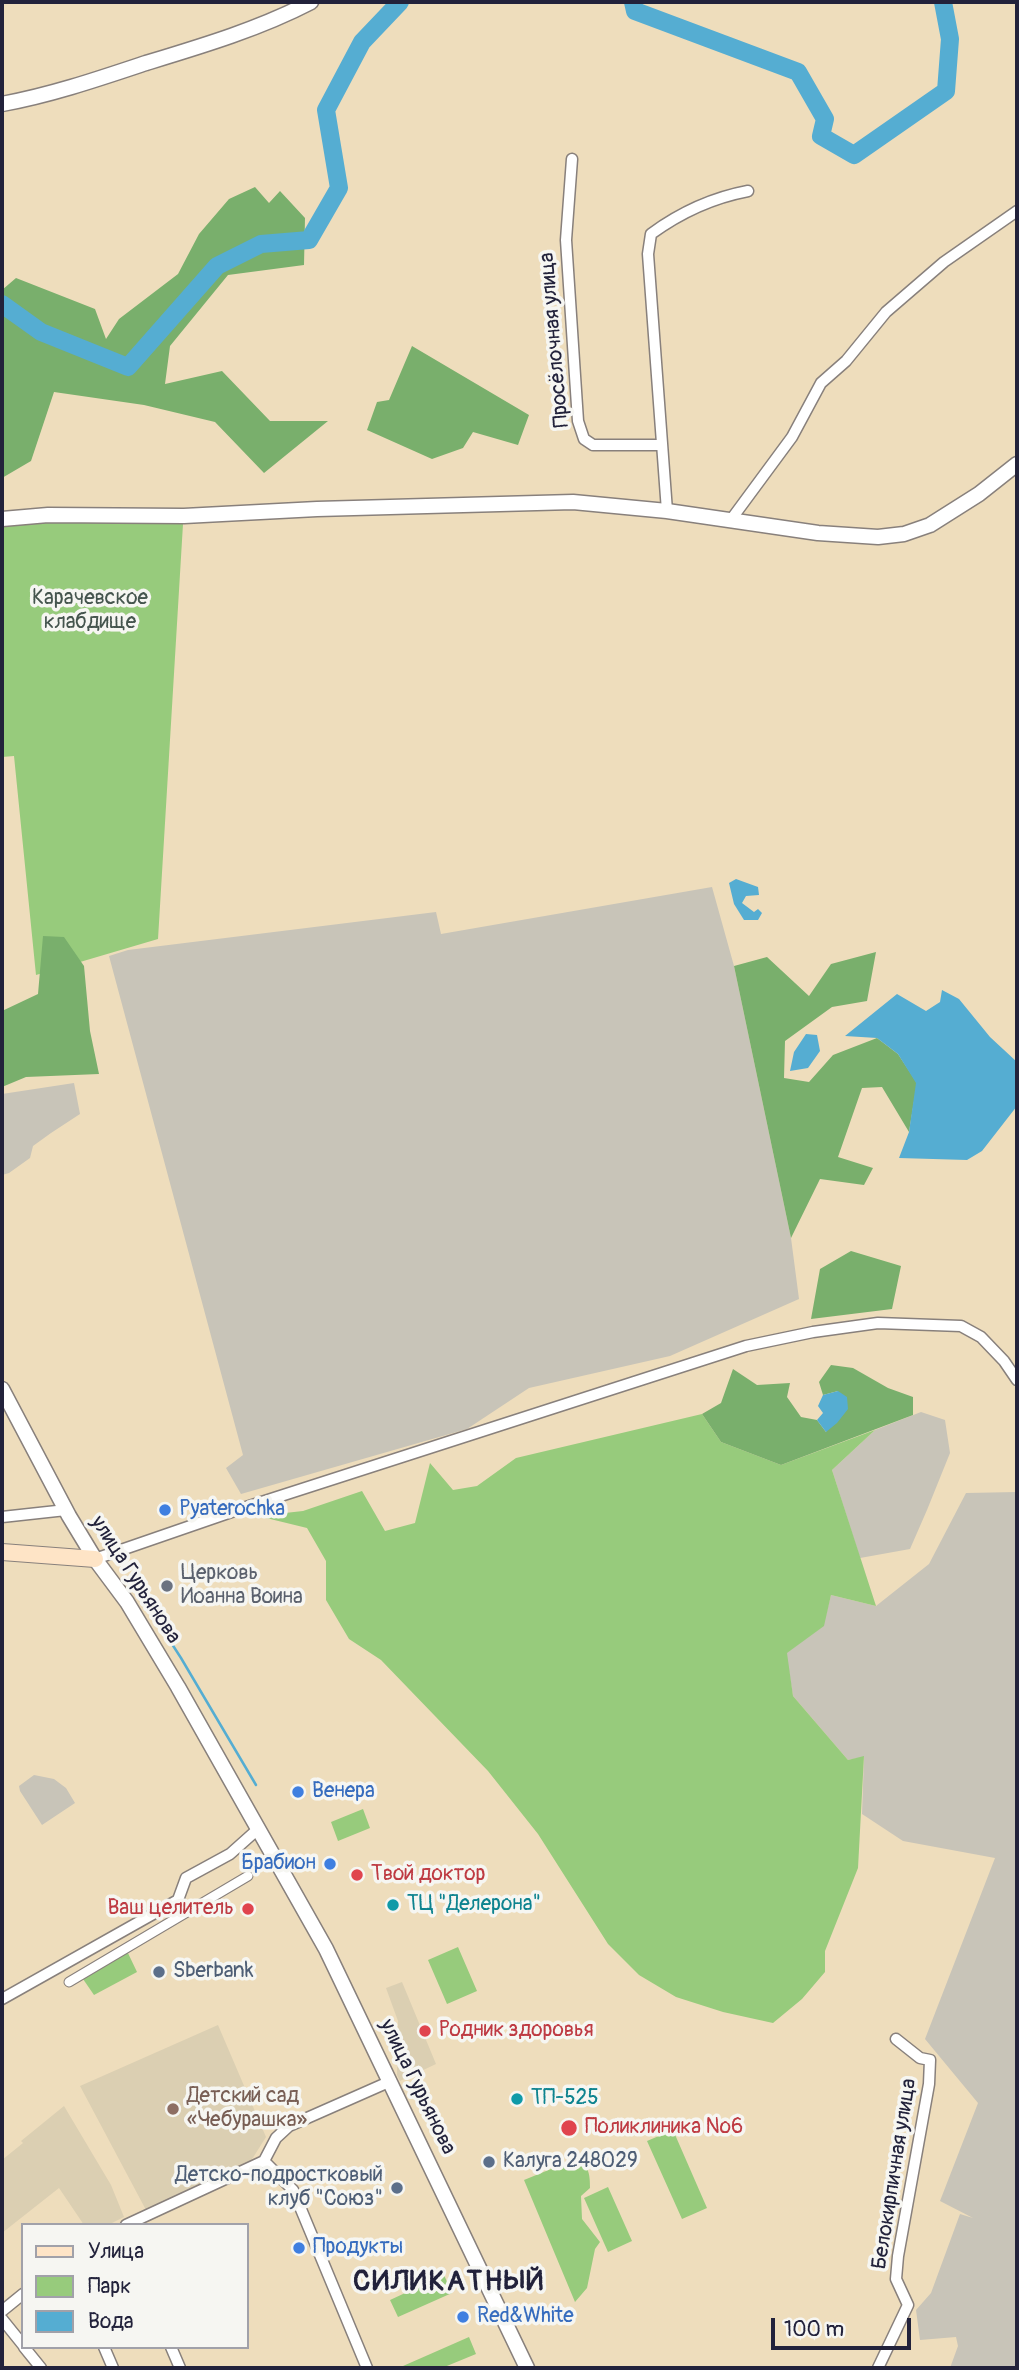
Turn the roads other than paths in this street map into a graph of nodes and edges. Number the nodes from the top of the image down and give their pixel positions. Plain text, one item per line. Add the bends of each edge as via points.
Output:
1 (311, 2) edge
2 (2, 104) edge
3 (572, 159) dead end
4 (748, 191) dead end
5 (1017, 211) edge
6 (661, 445) junction
7 (1017, 464) edge
8 (667, 510) junction
9 (2, 519) edge
10 (730, 521) junction
11 (1017, 1380) edge
12 (2, 1389) edge
13 (66, 1510) junction
14 (2, 1517) edge
15 (2, 1552) edge
16 (95, 1559) junction
17 (258, 1829) junction
18 (248, 1875) dead end
19 (69, 1982) dead end
20 (2, 1999) edge
21 (896, 2039) dead end
22 (391, 2081) junction
23 (264, 2161) junction
24 (130, 2223) edge
25 (21, 2296) edge
26 (2, 2311) edge
27 (2, 2319) edge
28 (21, 2343) edge
29 (25, 2349) edge
30 (105, 2349) edge
31 (171, 2349) edge
32 (41, 2368) edge
33 (113, 2368) edge
34 (180, 2368) edge
35 (367, 2368) edge
36 (527, 2368) edge
37 (878, 2368) edge

1 - 2 street via 208,44
3 - 6 street, Просёлочная улица via 566,240 578,421 584,439 593,445
4 - 6 street via 716,197 651,234 648,254
5 - 10 street via 944,262 886,312 846,361 821,383 792,437
6 - 8 street
7 - 10 street via 955,510 904,534 847,536
8 - 9 street via 573,502
8 - 10 street
11 - 16 street via 981,1337 961,1326 878,1323 813,1332 732,1351
12 - 13 street, улица Гурьянова
13 - 14 street
13 - 16 street, улица Гурьянова
15 - 16 main road
16 - 17 street, улица Гурьянова via 127,1602
17 - 20 street via 230,1854 186,1878 178,1900
17 - 22 street, улица Гурьянова via 326,1949
18 - 19 street
21 - 37 street, Белокирпичная улица via 920,2059 930,2060 929,2084 897,2265 896,2279 908,2305
22 - 23 street via 289,2126 276,2138
22 - 36 street, улица Гурьянова
23 - 24 street
23 - 35 street via 293,2190
25 - 26 street
27 - 28 street
29 - 32 street
30 - 33 street
31 - 34 street

